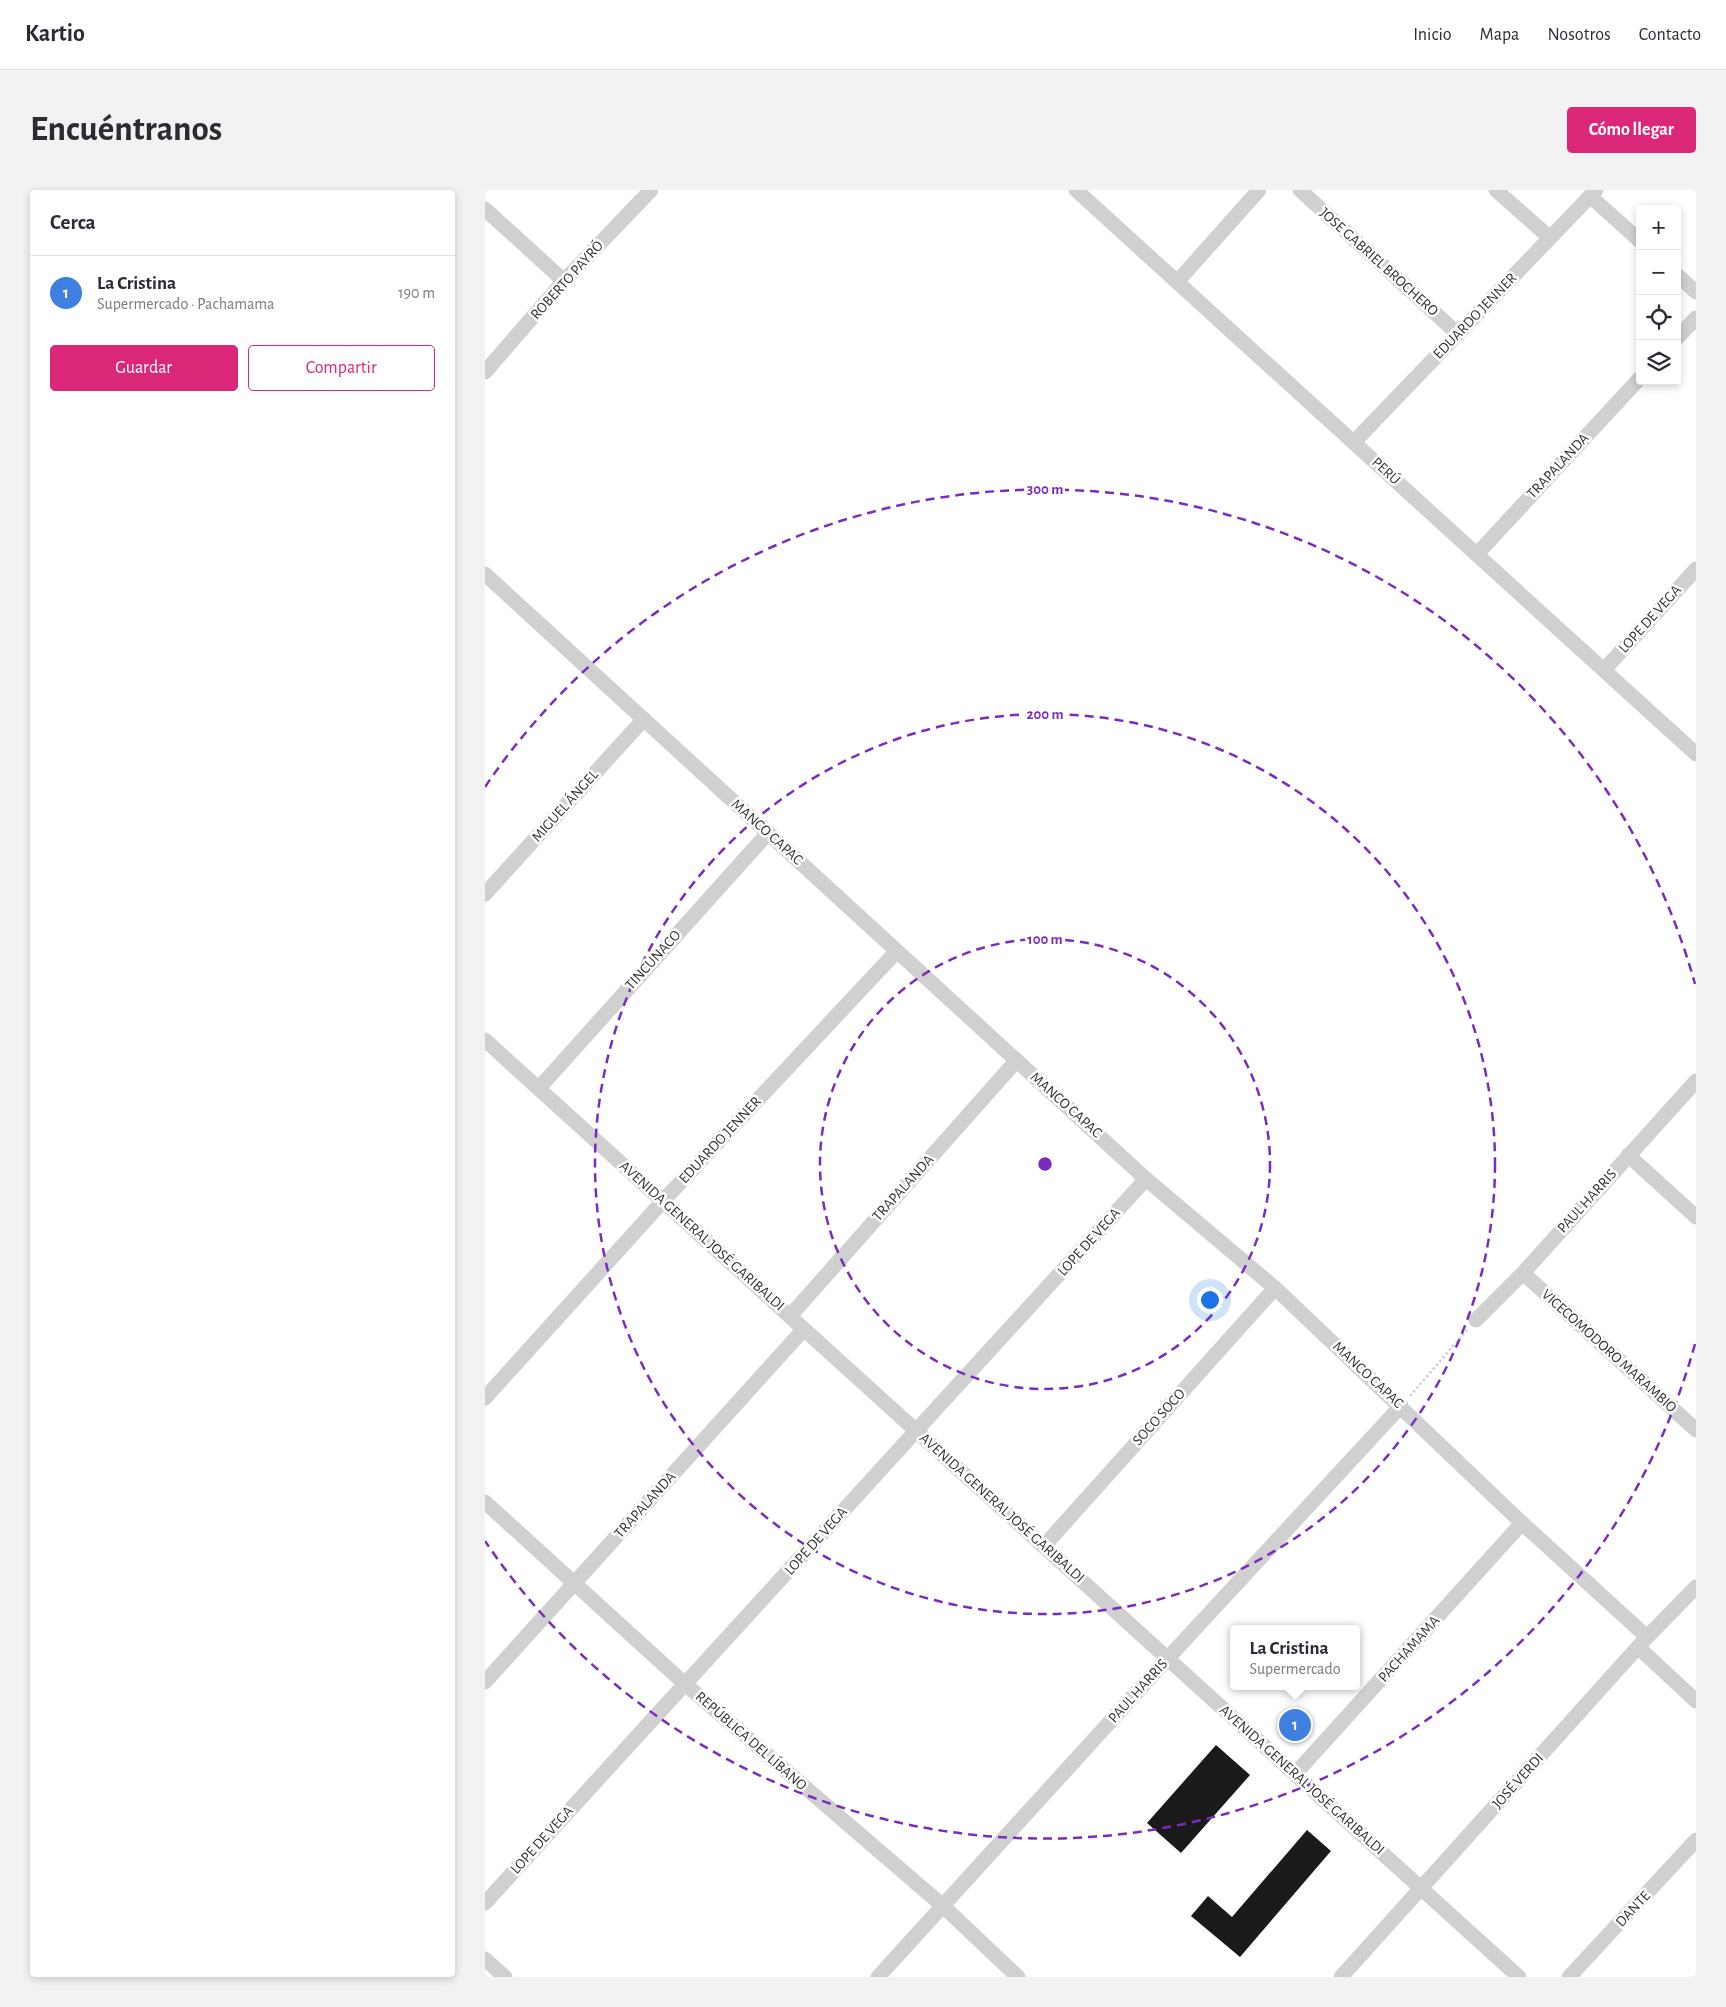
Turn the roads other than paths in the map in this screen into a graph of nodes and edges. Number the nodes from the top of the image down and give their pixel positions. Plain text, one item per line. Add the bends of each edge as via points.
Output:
1 (651, 190) edge
2 (1075, 190) edge
3 (1259, 190) edge
4 (1300, 190) edge
5 (1496, 190) edge
6 (1593, 193) edge
7 (485, 209) edge
8 (1636, 237) edge
9 (1550, 238) junction
10 (1681, 279) edge
11 (564, 282) junction
12 (1177, 282) junction
13 (1696, 292) edge
14 (1696, 318) edge
15 (1458, 334) junction
16 (1681, 334) edge
17 (485, 372) edge
18 (1636, 382) edge
19 (1355, 442) junction
20 (1477, 554) junction
21 (1696, 569) edge
22 (485, 574) edge
23 (1604, 670) junction
24 (644, 719) junction
25 (1696, 754) edge
26 (768, 833) junction
27 (485, 894) edge
28 (897, 951) junction
29 (485, 1040) edge
30 (1017, 1060) junction
31 (1696, 1081) edge
32 (539, 1088) junction
33 (1628, 1156) junction
34 (1146, 1179) junction
35 (663, 1201) junction
36 (1696, 1217) edge
37 (1523, 1273) junction
38 (1275, 1288) junction
39 (789, 1316) junction
40 (1476, 1320) road end
41 (805, 1329) junction
42 (485, 1398) edge
43 (1401, 1406) junction
44 (1696, 1430) edge
45 (916, 1431) junction
46 (485, 1502) edge
47 (1522, 1523) junction
48 (1044, 1546) junction
49 (574, 1584) junction
50 (1696, 1587) edge
51 (1643, 1642) junction
52 (1167, 1658) junction
53 (485, 1682) edge
54 (685, 1684) junction
55 (1696, 1701) edge
56 (1295, 1774) junction
57 (1696, 1840) edge
58 (1421, 1888) junction
59 (485, 1903) edge
60 (943, 1906) junction
61 (485, 1959) edge
62 (505, 1977) edge
63 (878, 1977) edge
64 (1019, 1977) edge
65 (1341, 1977) edge
66 (1519, 1977) edge
67 (1569, 1977) edge

1 - 11 street, ROBERTO PAYRÓ
2 - 12 street, PERÚ
3 - 12 street
4 - 15 street, JOSE GABRIEL BROCHERO
5 - 9 street
6 - 8 street
6 - 9 street, EDUARDO JENNER
7 - 11 street
9 - 15 street, EDUARDO JENNER
10 - 13 street
11 - 17 street, ROBERTO PAYRÓ
12 - 19 street, PERÚ
14 - 16 street
15 - 19 street, EDUARDO JENNER
18 - 20 street, TRAPALANDA
19 - 20 street, PERÚ
20 - 23 street, PERÚ
21 - 23 street, LOPE DE VEGA
22 - 24 street, MANCO CAPAC
23 - 25 street, PERÚ
24 - 26 street, MANCO CAPAC
24 - 27 street, MIGUEL ÁNGEL
26 - 28 street, MANCO CAPAC
26 - 32 street, TINCUNACO
28 - 30 street, MANCO CAPAC
28 - 35 street, EDUARDO JENNER
29 - 32 street, AVENIDA GENERAL JOSÉ GARIBALDI
30 - 34 street, MANCO CAPAC
30 - 39 street, TRAPALANDA
31 - 33 street, PAUL HARRIS
32 - 35 street, AVENIDA GENERAL JOSÉ GARIBALDI
33 - 36 street
33 - 37 street, PAUL HARRIS
34 - 38 street, MANCO CAPAC
34 - 45 street, LOPE DE VEGA
35 - 39 street, AVENIDA GENERAL JOSÉ GARIBALDI
35 - 42 street, EDUARDO JENNER
37 - 40 street, PAUL HARRIS
37 - 44 street, VICECOMODORO MARAMBIO
38 - 43 street, MANCO CAPAC
38 - 48 street, SOCO SOCO
39 - 41 street, AVENIDA GENERAL JOSÉ GARIBALDI
41 - 45 street, AVENIDA GENERAL JOSÉ GARIBALDI
41 - 49 street, TRAPALANDA
43 - 47 street, MANCO CAPAC
43 - 52 street, PAUL HARRIS
45 - 48 street, AVENIDA GENERAL JOSÉ GARIBALDI
45 - 54 street, LOPE DE VEGA
46 - 49 street, REPÚBLICA DEL LÍBANO
47 - 51 street, MANCO CAPAC
47 - 56 street, PACHAMAMA
48 - 52 street, AVENIDA GENERAL JOSÉ GARIBALDI
49 - 53 street, TRAPALANDA
49 - 54 street, REPÚBLICA DEL LÍBANO
50 - 51 street, JOSÉ VERDI
51 - 55 street, MANCO CAPAC
51 - 58 street, JOSÉ VERDI
52 - 56 street, AVENIDA GENERAL JOSÉ GARIBALDI
52 - 60 street, PAUL HARRIS
54 - 59 street, LOPE DE VEGA
54 - 60 street, REPÚBLICA DEL LÍBANO
56 - 58 street, AVENIDA GENERAL JOSÉ GARIBALDI
57 - 67 street, DANTE
58 - 65 street, JOSÉ VERDI
58 - 66 street, AVENIDA GENERAL JOSÉ GARIBALDI
60 - 63 street, PAUL HARRIS
60 - 64 street, REPÚBLICA DEL LÍBANO
61 - 62 street

